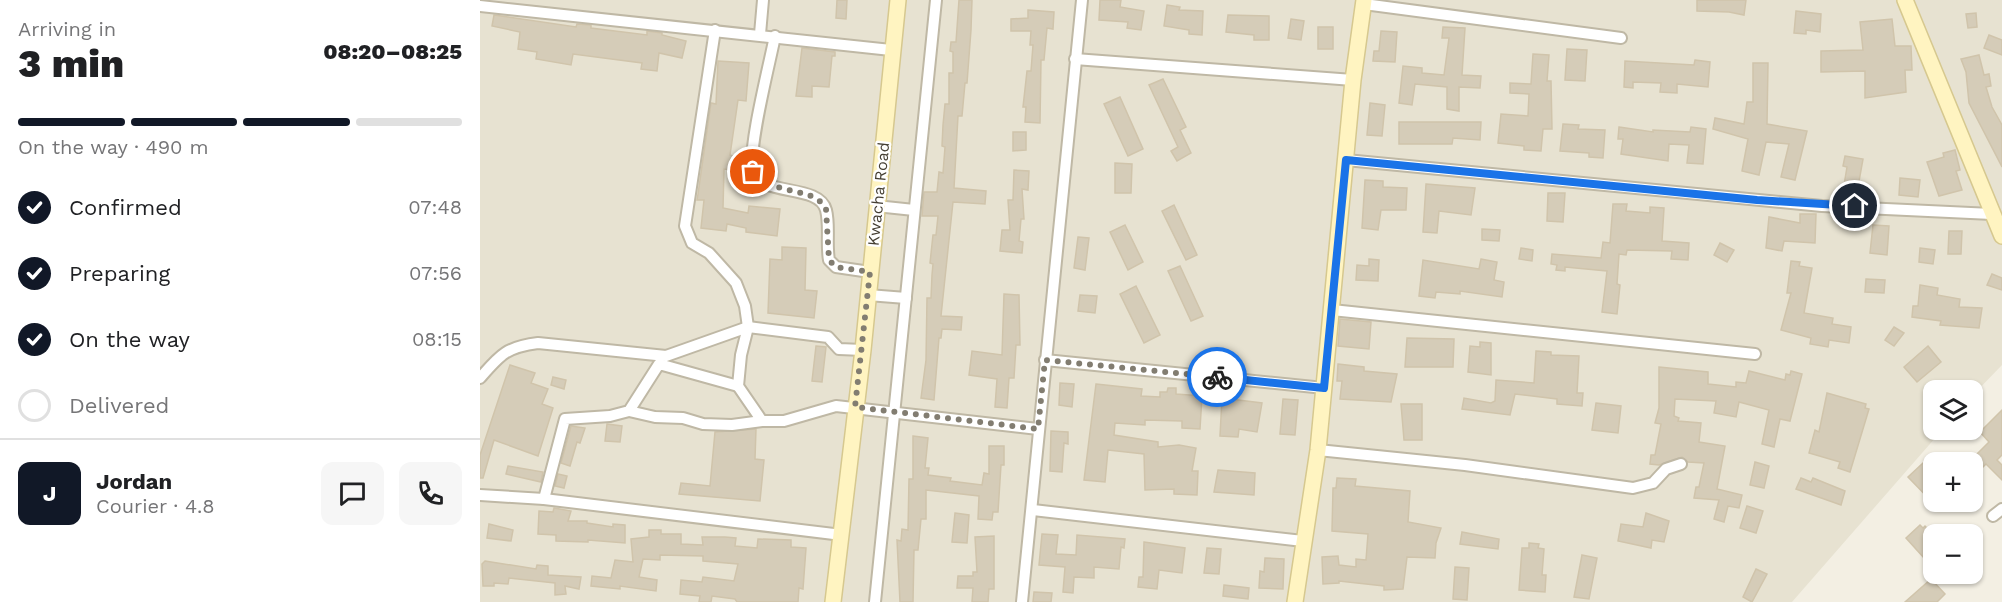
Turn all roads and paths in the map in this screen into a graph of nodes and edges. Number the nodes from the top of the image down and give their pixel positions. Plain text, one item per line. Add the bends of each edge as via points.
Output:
1 (763, 0) edge
2 (898, 0) edge
3 (936, 0) edge
4 (1082, 0) edge
5 (1905, 0) edge
6 (1364, 2) edge
7 (483, 4) edge
8 (715, 30) junction
9 (760, 34) junction
10 (775, 36) junction
11 (1621, 38) dead end
12 (891, 50) junction
13 (1075, 59) junction
14 (1353, 80) junction
15 (1346, 160) junction
16 (876, 206) junction
17 (914, 210) junction
18 (1992, 214) junction
19 (2002, 236) edge
20 (870, 272) junction
21 (868, 295) junction
22 (906, 298) junction
23 (1332, 310) junction
24 (748, 327) junction
25 (863, 350) junction
26 (1755, 354) dead end
27 (664, 359) junction
28 (1045, 360) junction
29 (480, 378) edge
30 (738, 386) junction
31 (1324, 388) junction
32 (855, 407) junction
33 (629, 411) junction
34 (894, 414) junction
35 (762, 421) junction
36 (1038, 429) junction
37 (1318, 450) junction
38 (1681, 464) dead end
39 (480, 495) edge
40 (544, 499) junction
41 (1033, 510) junction
42 (842, 535) junction
43 (1303, 541) junction
44 (833, 602) edge
45 (875, 602) edge
46 (1022, 602) edge
47 (1295, 602) edge
48 (1300, 602) edge

1 - 9 street
2 - 12 street, Kwacha Road
3 - 17 street
4 - 13 street
5 - 18 street
6 - 11 street
6 - 14 street
7 - 8 street
8 - 9 street
8 - 24 street via 685,226 692,243 709,253 736,283
9 - 10 street
10 - 12 street
10 - 20 street via 753,148 753,172 761,183 809,195 821,202 826,209 829,260 836,267
12 - 16 street, Kwacha Road
13 - 14 street
13 - 28 street
14 - 15 street
15 - 18 street via 1811,205
15 - 23 street
16 - 17 street
16 - 20 street, Kwacha Road
17 - 22 street
18 - 19 street
20 - 21 street, Kwacha Road
21 - 22 street
21 - 25 street, Kwacha Road
22 - 34 street
23 - 26 street
23 - 31 street
24 - 25 street via 828,337 839,349
24 - 27 street
24 - 30 street
25 - 32 street, Kwacha Road
27 - 29 street via 538,343 499,354
27 - 30 street
27 - 33 street
28 - 31 street
28 - 36 street
30 - 35 street
31 - 37 street
32 - 34 street
32 - 35 street via 831,406 784,421
32 - 42 street, Kwacha Road
33 - 35 street via 703,424
33 - 40 street via 565,419
34 - 36 street
34 - 45 street
36 - 41 street
37 - 38 street via 1633,488 1653,483 1666,469
37 - 43 street
39 - 40 street
40 - 42 street
41 - 43 street
41 - 46 street
42 - 44 street, Kwacha Road
43 - 47 street
47 - 48 street

